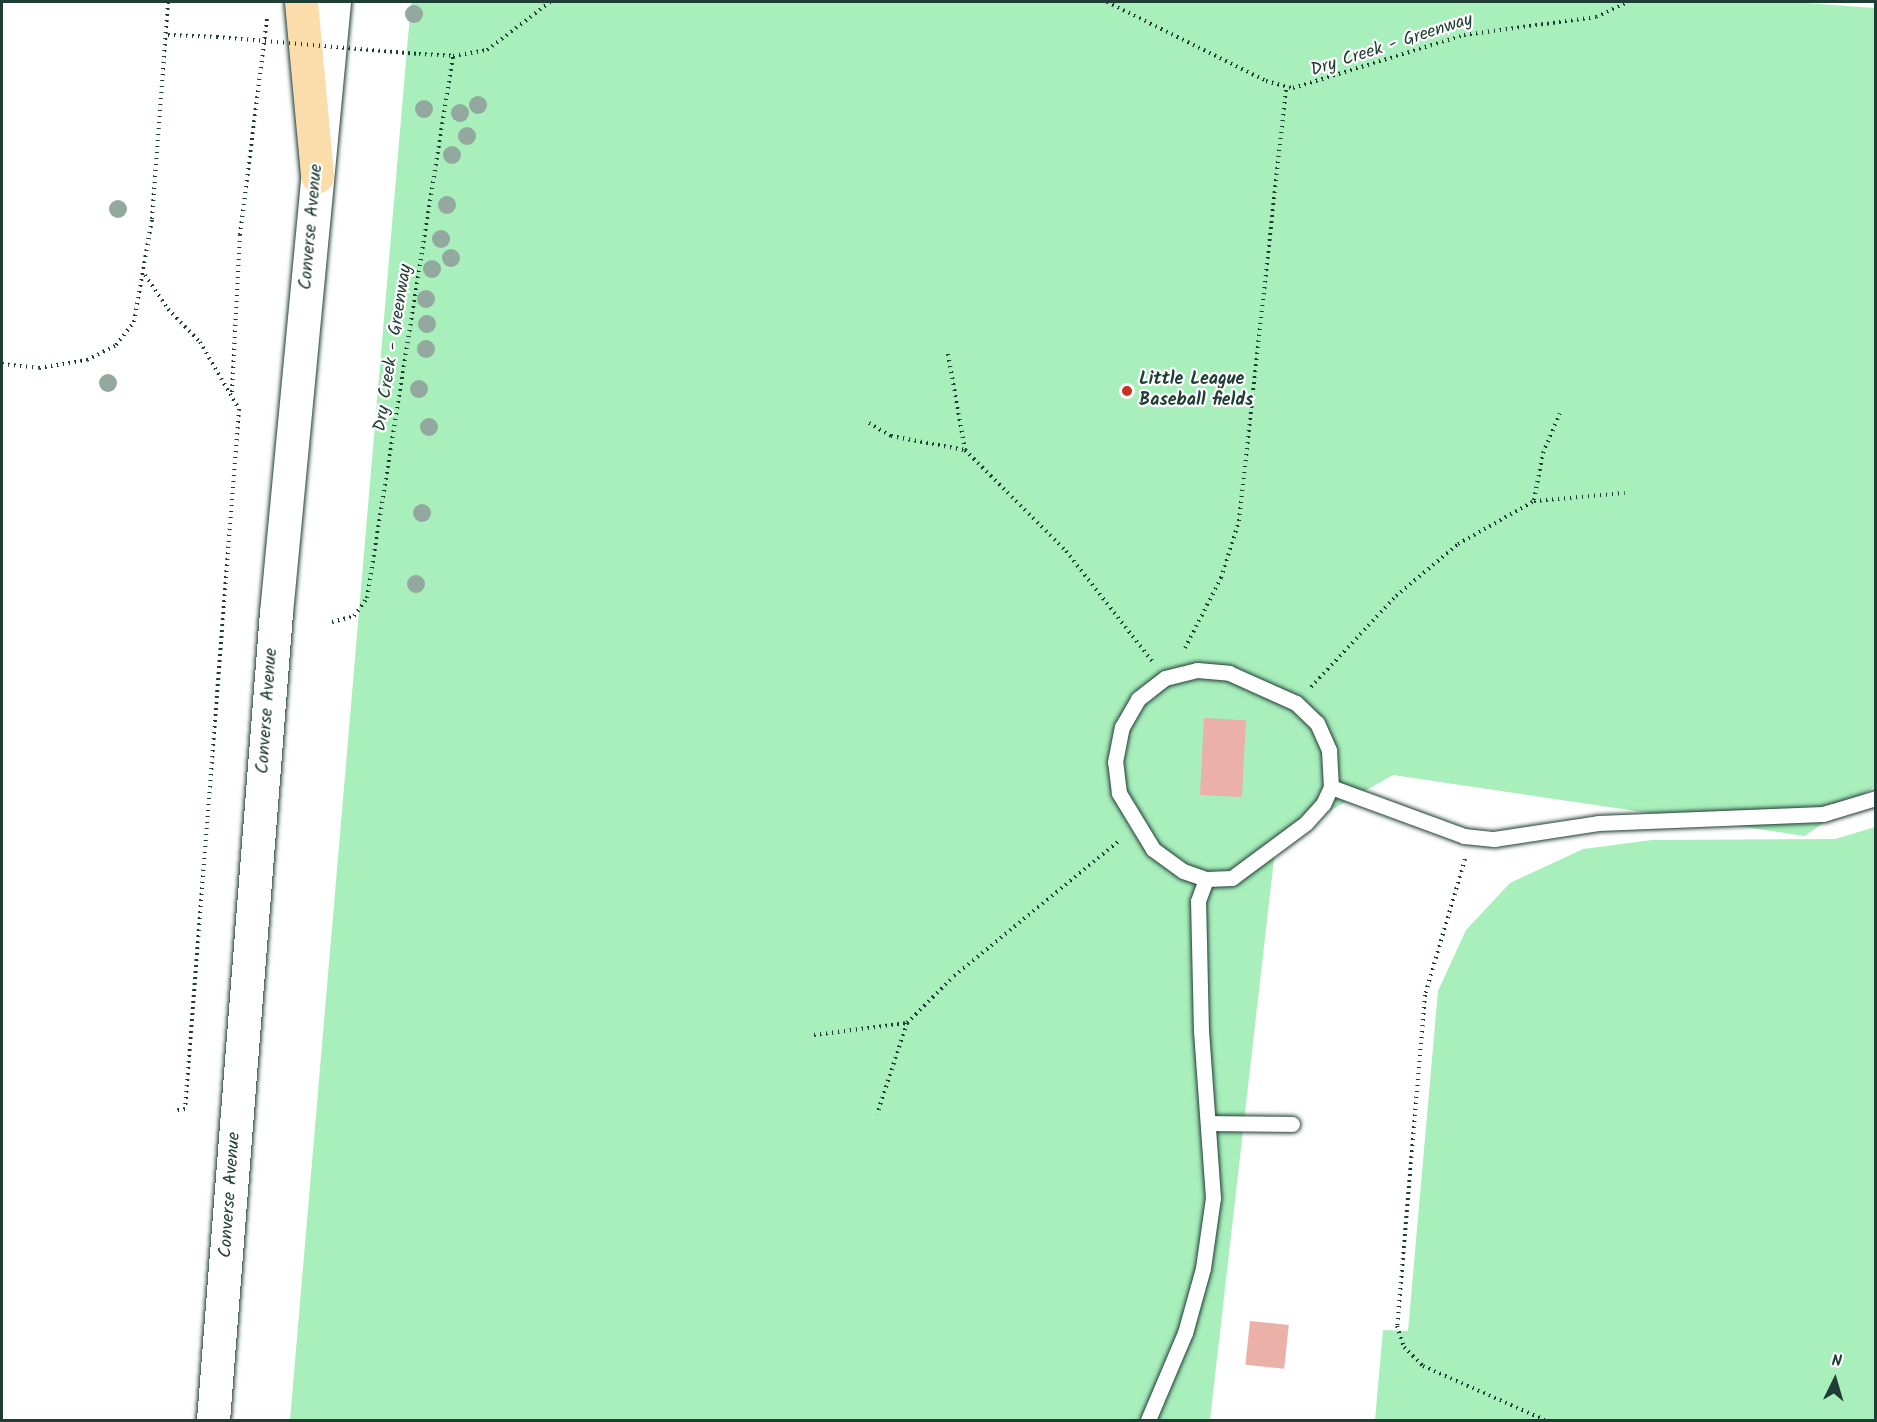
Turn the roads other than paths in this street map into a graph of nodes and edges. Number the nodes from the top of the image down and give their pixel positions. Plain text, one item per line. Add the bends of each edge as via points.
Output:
1 (301, 2) edge
2 (334, 2) edge
3 (317, 176) junction
4 (1331, 787) junction
5 (1875, 798) edge
6 (1206, 879) junction
7 (1210, 1123) junction
8 (1292, 1124) dead end
9 (213, 1420) edge
10 (1148, 1420) edge

1 - 3 main road
2 - 3 main road, Converse Avenue
3 - 9 main road, Converse Avenue via 276,613
4 - 5 lane via 1471,837 1494,838 1598,824 1823,814
4 - 6 lane via 1306,823 1253,865 1232,878
4 - 6 lane via 1325,741 1317,723 1296,703 1229,673 1172,676 1138,699 1122,727 1116,762 1119,793 1138,829 1182,871
6 - 7 lane via 1198,901
7 - 8 lane
7 - 10 lane via 1213,1198 1203,1268 1185,1333

